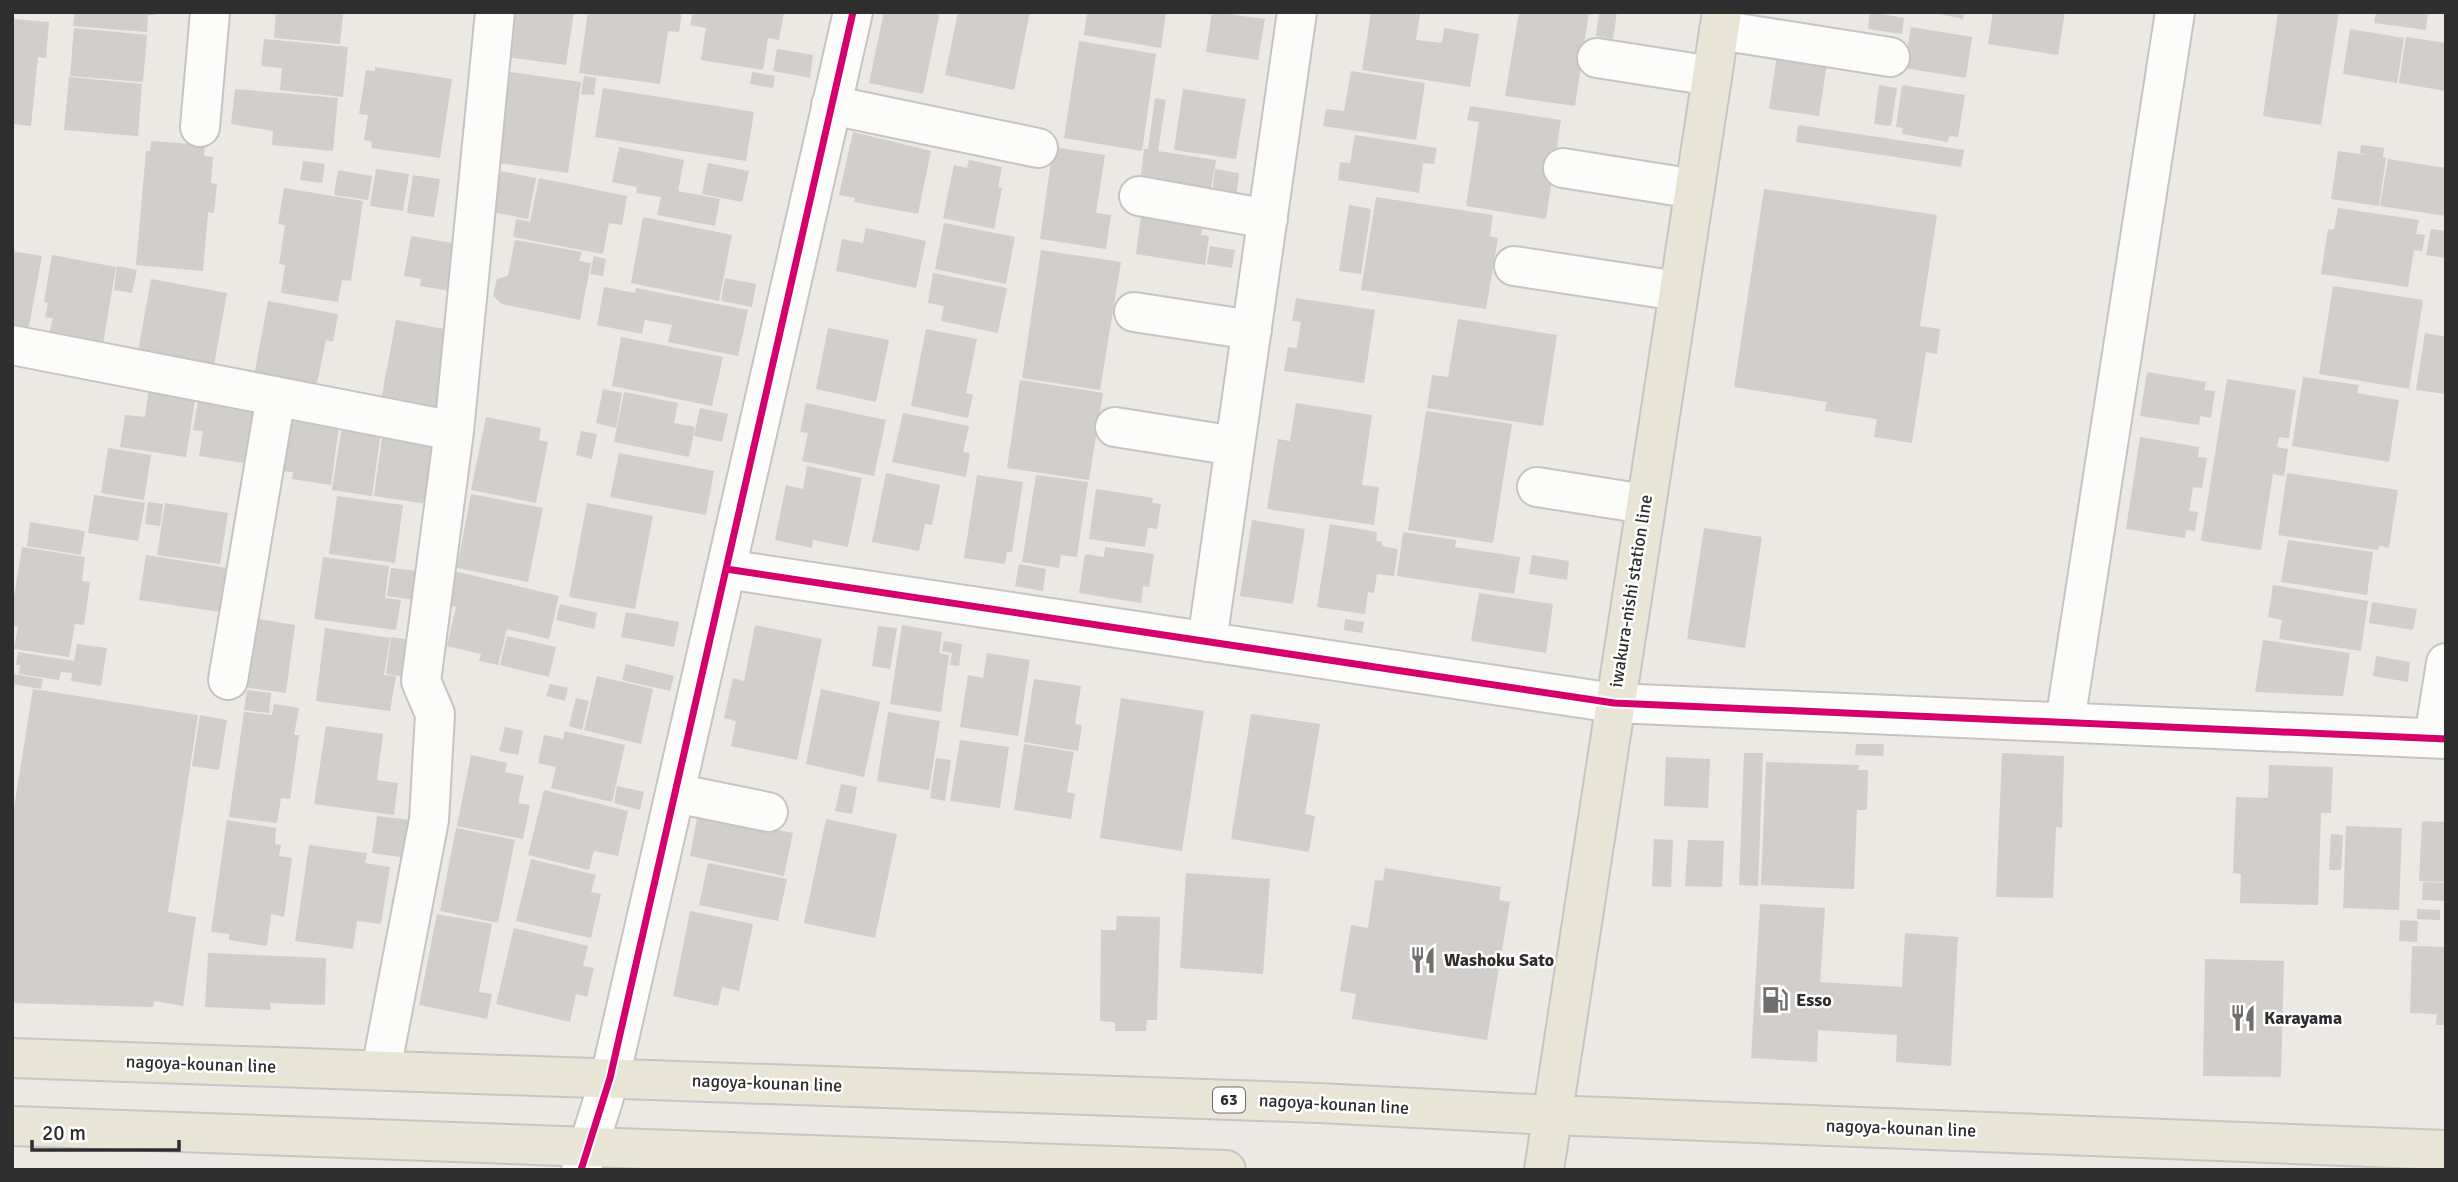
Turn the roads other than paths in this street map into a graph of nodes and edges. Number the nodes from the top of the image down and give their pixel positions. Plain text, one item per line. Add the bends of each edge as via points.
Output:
1 (210, 12) edge
2 (853, 12) edge
3 (1297, 12) edge
4 (2175, 12) edge
5 (488, 13) edge
6 (1720, 21) edge
7 (1891, 57) dead end
8 (1597, 58) dead end
9 (1712, 76) junction
10 (831, 105) junction
11 (200, 127) dead end
12 (1038, 148) dead end
13 (1563, 168) dead end
14 (1695, 189) junction
15 (1139, 196) dead end
16 (1268, 219) junction
17 (1514, 266) dead end
18 (1678, 291) junction
19 (1134, 312) dead end
20 (1252, 330) junction
21 (12, 345) edge
22 (276, 396) junction
23 (1115, 427) dead end
24 (454, 431) junction
25 (1235, 446) junction
26 (1537, 487) dead end
27 (1645, 504) junction
28 (726, 569) junction
29 (1207, 642) junction
30 (2446, 663) edge
31 (229, 680) dead end
32 (1614, 703) junction
33 (2066, 722) junction
34 (2440, 738) edge
35 (675, 793) junction
36 (768, 812) dead end
37 (12, 1058) edge
38 (381, 1070) junction
39 (610, 1078) junction
40 (1551, 1115) junction
41 (12, 1126) edge
42 (2446, 1150) edge
43 (584, 1159) edge
44 (1226, 1170) edge
45 (1544, 1170) edge

1 - 11 street
2 - 10 street
3 - 16 street
4 - 33 street
5 - 24 street
6 - 7 street
6 - 9 main road, iwakura-nishi station line
8 - 9 street
9 - 14 main road, iwakura-nishi station line
10 - 12 street
10 - 28 street
13 - 14 street
14 - 18 main road, iwakura-nishi station line
15 - 16 street
16 - 20 street
17 - 18 street
18 - 27 main road, iwakura-nishi station line
19 - 20 street
20 - 25 street
21 - 22 street
22 - 24 street
22 - 31 street
23 - 25 street
24 - 38 street via 421,681 435,714 429,820
25 - 29 street
26 - 27 street
27 - 32 main road, iwakura-nishi station line
28 - 29 street
28 - 35 street
29 - 32 street
30 - 34 street
32 - 33 street
32 - 40 main road, iwakura-nishi station line
33 - 34 street
35 - 36 street
35 - 39 street
37 - 38 main road, nagoya-kounan line / 63
38 - 39 main road, nagoya-kounan line / 63
39 - 40 main road, nagoya-kounan line / 63
39 - 43 street
40 - 42 main road, nagoya-kounan line / 63
40 - 45 main road, iwakura-nishi station line
41 - 43 main road
43 - 44 main road

